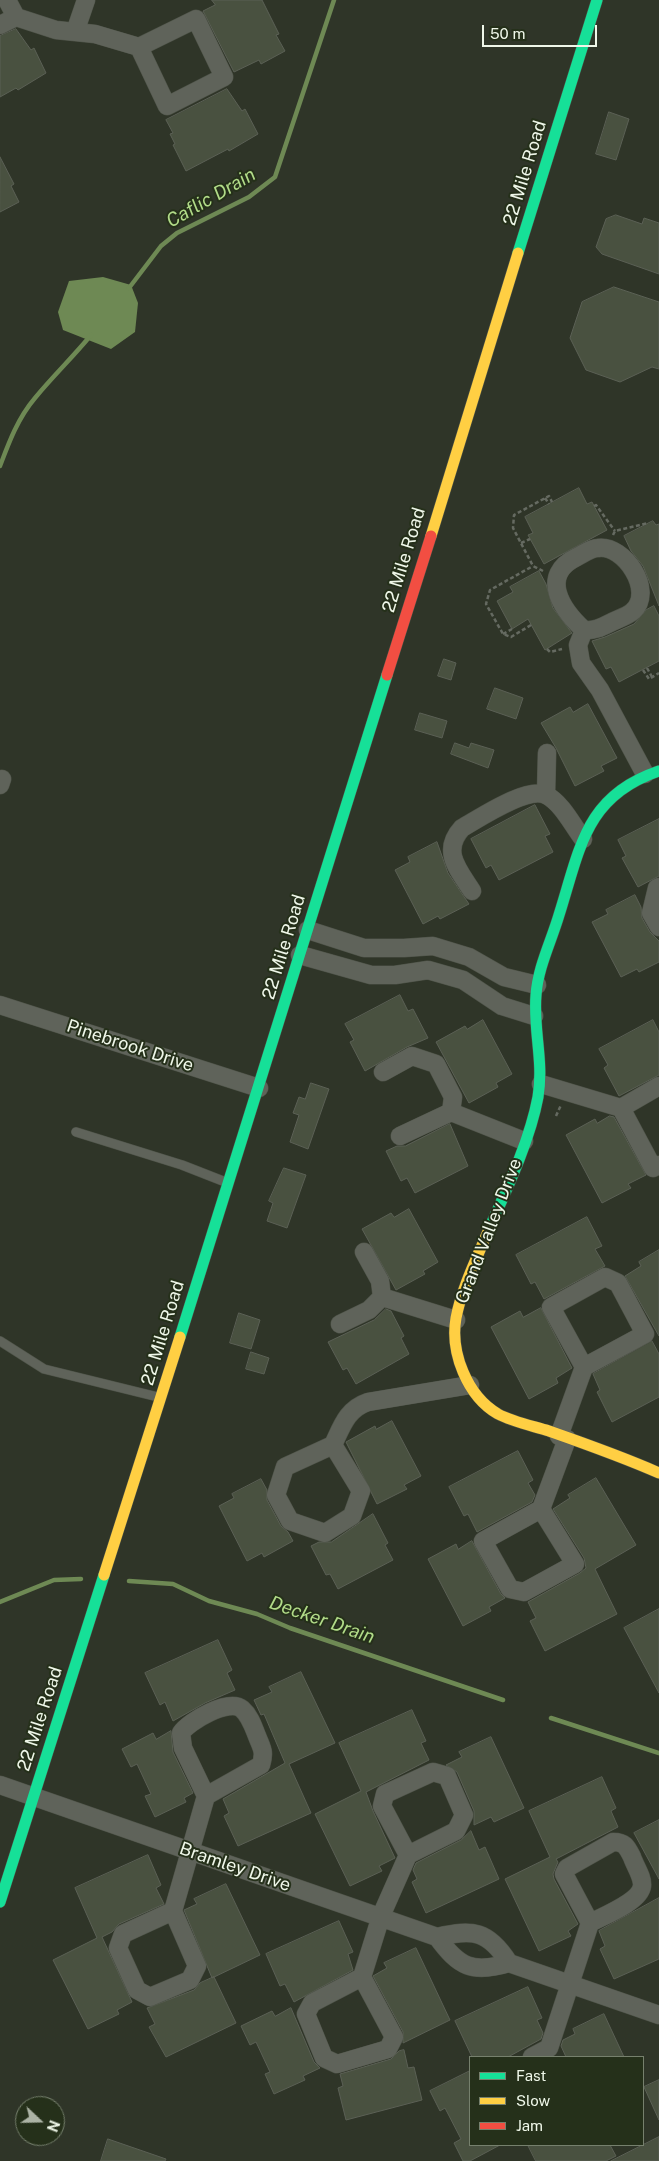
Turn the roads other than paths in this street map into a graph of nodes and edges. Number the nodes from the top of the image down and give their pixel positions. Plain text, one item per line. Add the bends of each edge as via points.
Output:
1 (7, 0) edge
2 (86, 0) edge
3 (597, 0) edge
4 (16, 17) junction
5 (0, 25) edge
6 (75, 32) junction
7 (139, 48) junction
8 (584, 630) junction
9 (547, 753) dead end
10 (652, 772) edge
11 (546, 795) junction
12 (583, 839) junction
13 (659, 887) edge
14 (472, 891) dead end
15 (659, 927) edge
16 (308, 930) junction
17 (433, 946) junction
18 (300, 955) junction
19 (428, 970) junction
20 (537, 985) junction
21 (0, 1005) edge
22 (534, 1016) junction
23 (383, 1072) dead end
24 (541, 1084) junction
25 (659, 1086) edge
26 (259, 1088) junction
27 (621, 1108) junction
28 (450, 1112) junction
29 (76, 1132) dead end
30 (400, 1136) dead end
31 (524, 1141) junction
32 (659, 1164) edge
33 (228, 1183) junction
34 (364, 1252) dead end
35 (382, 1297) junction
36 (456, 1320) junction
37 (340, 1324) dead end
38 (0, 1341) edge
39 (584, 1367) junction
40 (470, 1385) junction
41 (161, 1398) junction
42 (563, 1438) junction
43 (333, 1445) junction
44 (659, 1473) edge
45 (541, 1509) junction
46 (0, 1785) edge
47 (34, 1796) junction
48 (206, 1796) junction
49 (190, 1852) junction
50 (408, 1855) junction
51 (0, 1902) edge
52 (173, 1911) junction
53 (381, 1916) junction
54 (590, 1923) junction
55 (437, 1937) junction
56 (509, 1962) junction
57 (362, 1977) junction
58 (570, 1984) junction
59 (659, 2015) edge
60 (551, 2053) edge
61 (537, 2056) edge

1 - 4 street
2 - 6 street
3 - 16 street, 22 Mile Road
4 - 5 street
4 - 6 street via 56,30
6 - 7 street via 95,34
7 - 7 street via 167,106 224,77 196,18
8 - 8 street via 594,631 633,611 639,601 640,585 624,557 610,549 597,548 564,563 556,576 555,588 575,622
8 - 10 street via 578,646 581,663
9 - 11 street
10 - 12 street, Grand Valley Drive via 631,780 608,798
11 - 12 street
11 - 14 street via 525,795 462,828 455,837 451,845 452,855
12 - 20 street, Grand Valley Drive
13 - 15 street via 656,888 651,913
16 - 17 street via 364,948
16 - 18 street, 22 Mile Road
17 - 19 street
17 - 20 street via 469,957 504,977
18 - 19 street via 371,975
18 - 26 street, 22 Mile Road
19 - 22 street via 463,980 502,1006
20 - 22 street, Grand Valley Drive
21 - 26 street, Pinebrook Drive
22 - 24 street, Grand Valley Drive
23 - 28 street via 412,1056 436,1064 453,1098
24 - 27 street
24 - 31 street, Grand Valley Drive
25 - 27 street
26 - 33 street, 22 Mile Road
27 - 32 street via 652,1168
28 - 30 street
28 - 31 street
29 - 33 lane
31 - 36 street, Grand Valley Drive via 461,1298
33 - 41 street, 22 Mile Road
34 - 35 street via 380,1281
35 - 36 street
35 - 37 street via 369,1310
36 - 40 street, Grand Valley Drive via 456,1352
38 - 41 lane via 44,1369
39 - 39 street via 645,1334 618,1283 604,1277 551,1307
39 - 42 street
40 - 42 street, Grand Valley Drive via 498,1414
40 - 43 street via 358,1406 348,1413
41 - 47 street, 22 Mile Road
42 - 44 street, Grand Valley Drive via 623,1457
42 - 45 street
43 - 43 street via 361,1491 352,1516 325,1533 290,1521 276,1495 286,1467
45 - 45 street via 575,1564 524,1592 510,1589 482,1541
46 - 47 street, Bramley Drive
47 - 49 street, Bramley Drive
47 - 51 street, 22 Mile Road
48 - 48 street via 261,1765 264,1754 249,1717 240,1707 228,1705 186,1724 180,1733 183,1748
48 - 49 street
49 - 52 street
49 - 53 street, Bramley Drive
50 - 50 street via 456,1831 464,1814 447,1776 433,1772 385,1794 382,1806
50 - 53 street
52 - 52 street via 123,1934 118,1948 137,1990 150,1997 190,1980 197,1966
53 - 55 street, Bramley Drive
53 - 57 street
54 - 54 street via 564,1874 567,1868 613,1842 621,1842 626,1846 642,1888 636,1898
54 - 58 street
55 - 56 street via 463,1931 483,1934 499,1947
55 - 56 street via 452,1957 470,1967 491,1968
56 - 58 street
57 - 57 street via 312,2003 306,2014 324,2058 337,2064 388,2049 394,2037
58 - 59 street
58 - 60 street
60 - 61 street

